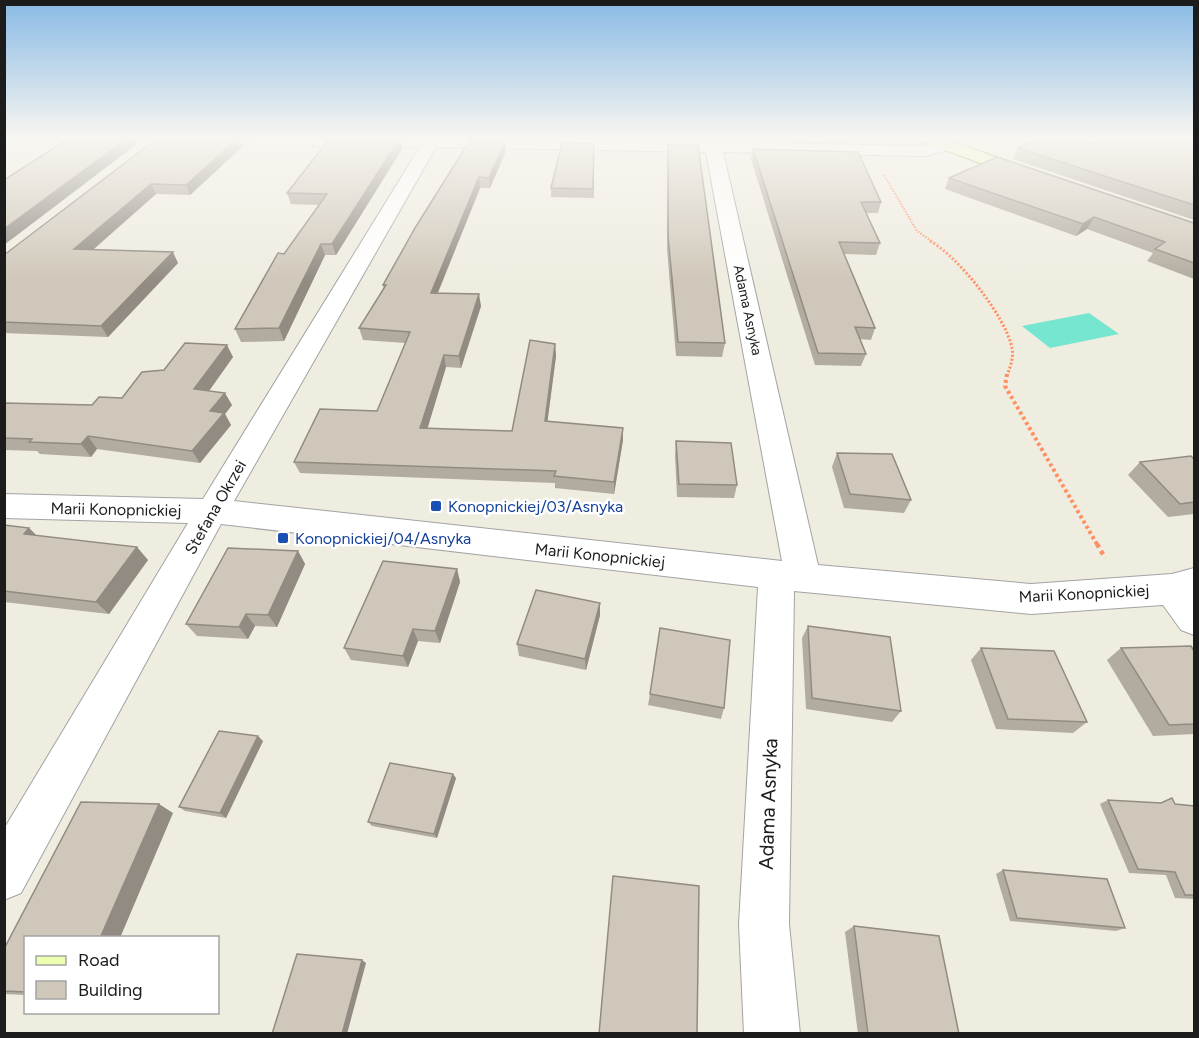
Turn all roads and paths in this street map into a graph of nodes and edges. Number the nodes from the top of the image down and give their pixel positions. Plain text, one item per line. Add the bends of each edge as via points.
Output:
1 (405, 185) edge
2 (721, 185) edge
3 (891, 185) edge
4 (4, 506) edge
5 (212, 511) junction
6 (1106, 560) dead end
7 (790, 577) junction
8 (1183, 586) edge
9 (1194, 619) edge
10 (4, 876) edge
11 (772, 1034) edge

1 - 5 street, Stefana Okrzei
2 - 7 street, Adama Asnyka
3 - 6 path via 917,231 948,254 1004,329 1012,346 1005,386
4 - 5 street, Marii Konopnickiej
5 - 7 street, Marii Konopnickiej
5 - 10 street, Stefana Okrzei
7 - 8 street, Marii Konopnickiej via 1031,598
7 - 11 street, Adama Asnyka via 764,924
8 - 9 street

